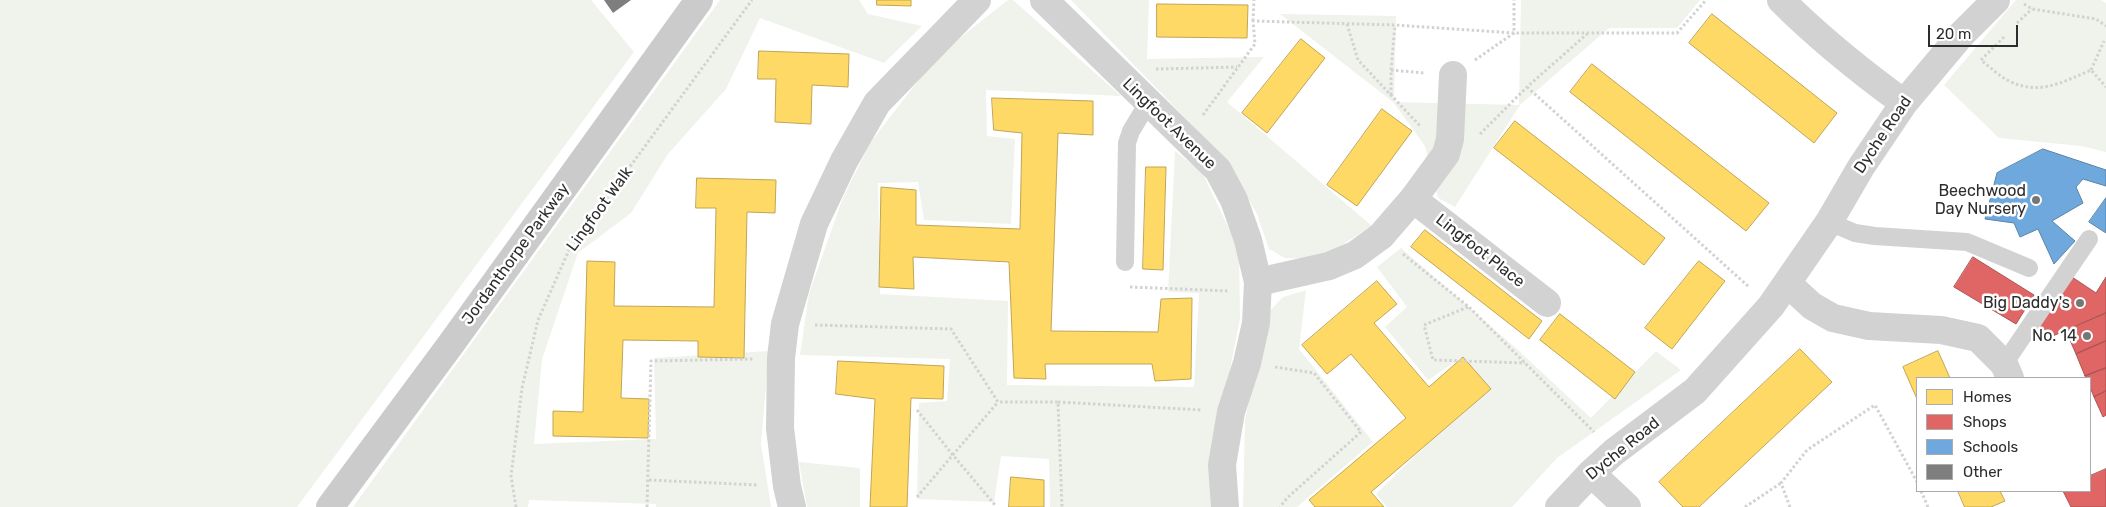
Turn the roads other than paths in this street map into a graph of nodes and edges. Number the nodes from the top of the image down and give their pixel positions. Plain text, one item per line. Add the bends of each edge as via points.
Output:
1 (699, 0) edge
2 (976, 0) edge
3 (1044, 0) edge
4 (1781, 0) edge
5 (1996, 0) edge
6 (1453, 75) road end
7 (1148, 103) junction
8 (1904, 103) junction
9 (1414, 199) junction
10 (1829, 222) junction
11 (2090, 239) dead end
12 (1125, 262) road end
13 (2029, 268) dead end
14 (1787, 282) junction
15 (1258, 287) junction
16 (1547, 303) dead end
17 (2007, 371) edge
18 (1591, 473) junction
19 (789, 496) edge
20 (330, 507) edge
21 (1225, 507) edge
22 (1559, 507) edge
23 (1628, 507) edge

1 - 20 main road, Jordanthorpe Parkway
2 - 19 street via 877,103 814,224 785,324 781,358 780,428
3 - 7 street, Lingfoot Avenue
4 - 8 street via 1862,72
5 - 8 street, Dyche Road via 1961,35
6 - 9 street via 1450,138 1446,154
7 - 12 lane via 1127,143
7 - 15 street, Lingfoot Avenue via 1218,170 1234,200 1248,240
8 - 10 street, Dyche Road via 1860,167
9 - 15 street via 1381,236 1354,255 1329,266
9 - 16 street, Lingfoot Place
10 - 13 lane via 1868,235 1967,242
10 - 14 street, Dyche Road
11 - 17 lane
14 - 17 street via 1812,306 1833,318 1869,326 1941,330 1978,338
14 - 18 street, Dyche Road via 1771,306 1695,391
15 - 21 street, Lingfoot Avenue via 1256,323 1231,412 1222,465
18 - 22 street, Dyche Road
18 - 23 street

